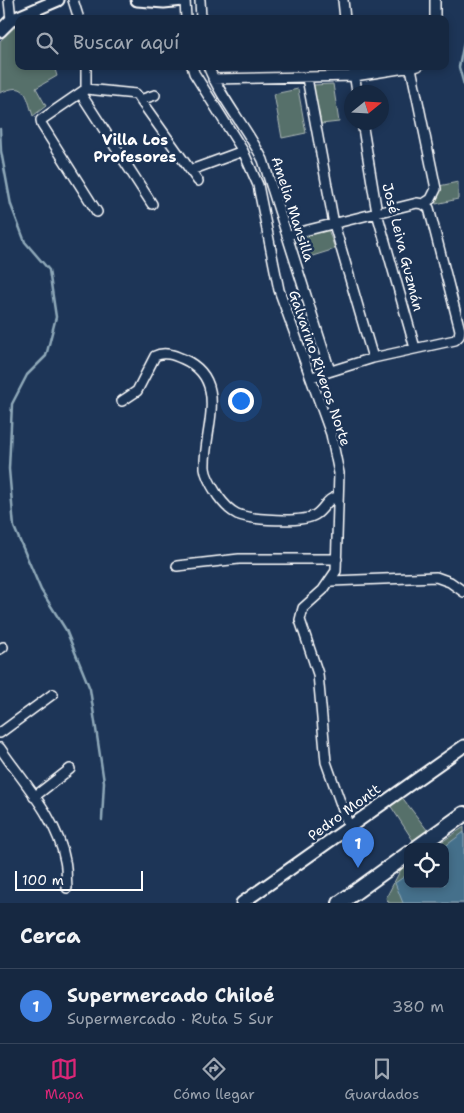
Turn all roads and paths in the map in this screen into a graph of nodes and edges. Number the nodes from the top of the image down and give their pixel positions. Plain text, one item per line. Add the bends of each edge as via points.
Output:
1 (9, 0) edge
2 (58, 0) edge
3 (73, 0) edge
4 (137, 0) edge
5 (184, 0) edge
6 (200, 0) edge
7 (343, 0) edge
8 (436, 0) edge
9 (24, 15) edge
10 (78, 15) edge
11 (186, 15) edge
12 (201, 15) edge
13 (345, 15) edge
14 (436, 15) edge
15 (15, 19) edge
16 (12, 20) junction
17 (0, 31) edge
18 (86, 70) edge
19 (193, 70) edge
20 (210, 70) edge
21 (354, 70) edge
22 (395, 70) edge
23 (416, 70) edge
24 (355, 76) junction
25 (307, 78) junction
26 (213, 79) junction
27 (356, 85) edge
28 (84, 92) junction
29 (155, 95) dead end
30 (138, 97) junction
31 (363, 130) edge
32 (243, 151) junction
33 (191, 170) junction
34 (198, 182) dead end
35 (152, 204) dead end
36 (423, 204) junction
37 (97, 212) dead end
38 (377, 213) junction
39 (334, 224) junction
40 (288, 235) junction
41 (415, 348) junction
42 (373, 358) junction
43 (330, 371) junction
44 (312, 377) junction
45 (122, 401) dead end
46 (338, 497) junction
47 (337, 559) junction
48 (177, 566) dead end
49 (331, 580) junction
50 (464, 592) edge
51 (53, 694) dead end
52 (0, 733) edge
53 (464, 746) edge
54 (0, 748) edge
55 (70, 769) dead end
56 (34, 796) junction
57 (464, 814) edge
58 (349, 827) junction
59 (424, 843) edge
60 (404, 857) edge
61 (67, 888) dead end
62 (242, 903) edge
63 (340, 903) edge

1 - 16 street
2 - 9 street
3 - 10 street
4 - 5 street
5 - 11 street
6 - 12 street
7 - 13 street
8 - 14 street
15 - 16 street
16 - 17 street
18 - 28 street
19 - 32 street, Galvarino Riveros Norte
20 - 26 street, Amelia Mansilla
21 - 24 street
22 - 24 street
23 - 36 street via 436,187 431,199
24 - 25 street
24 - 27 street
25 - 26 street
25 - 39 street
26 - 40 street, Amelia Mansilla via 251,135 263,160
28 - 30 street
28 - 35 street
28 - 37 street via 41,120
29 - 30 street
30 - 33 street
31 - 38 street, José Leiva Guzmán
32 - 33 street
32 - 44 street, Galvarino Riveros Norte via 258,185 279,290
33 - 34 street
36 - 38 street
36 - 41 street via 428,208 460,330 454,340
38 - 39 street
38 - 41 street, José Leiva Guzmán
39 - 40 street
39 - 42 street
40 - 43 street, Amelia Mansilla
41 - 42 street
42 - 43 street
43 - 44 street
44 - 46 street, Galvarino Riveros Norte via 331,434 339,473
45 - 46 street via 137,390 154,356 166,353 186,360 202,371 208,383 211,400 205,468 214,489 229,510 248,517 304,518 318,512 330,498
46 - 47 street, Galvarino Riveros Norte
47 - 48 street via 239,560
47 - 49 street, Galvarino Riveros Norte
49 - 50 street via 436,578 450,582
49 - 58 street, Galvarino Riveros Norte via 303,608 300,620 318,674 326,762
51 - 52 street
53 - 58 street, Pedro Montt
54 - 56 street
55 - 56 street
56 - 61 street via 57,835 65,860
57 - 59 highway
58 - 62 street, Pedro Montt
60 - 63 highway

